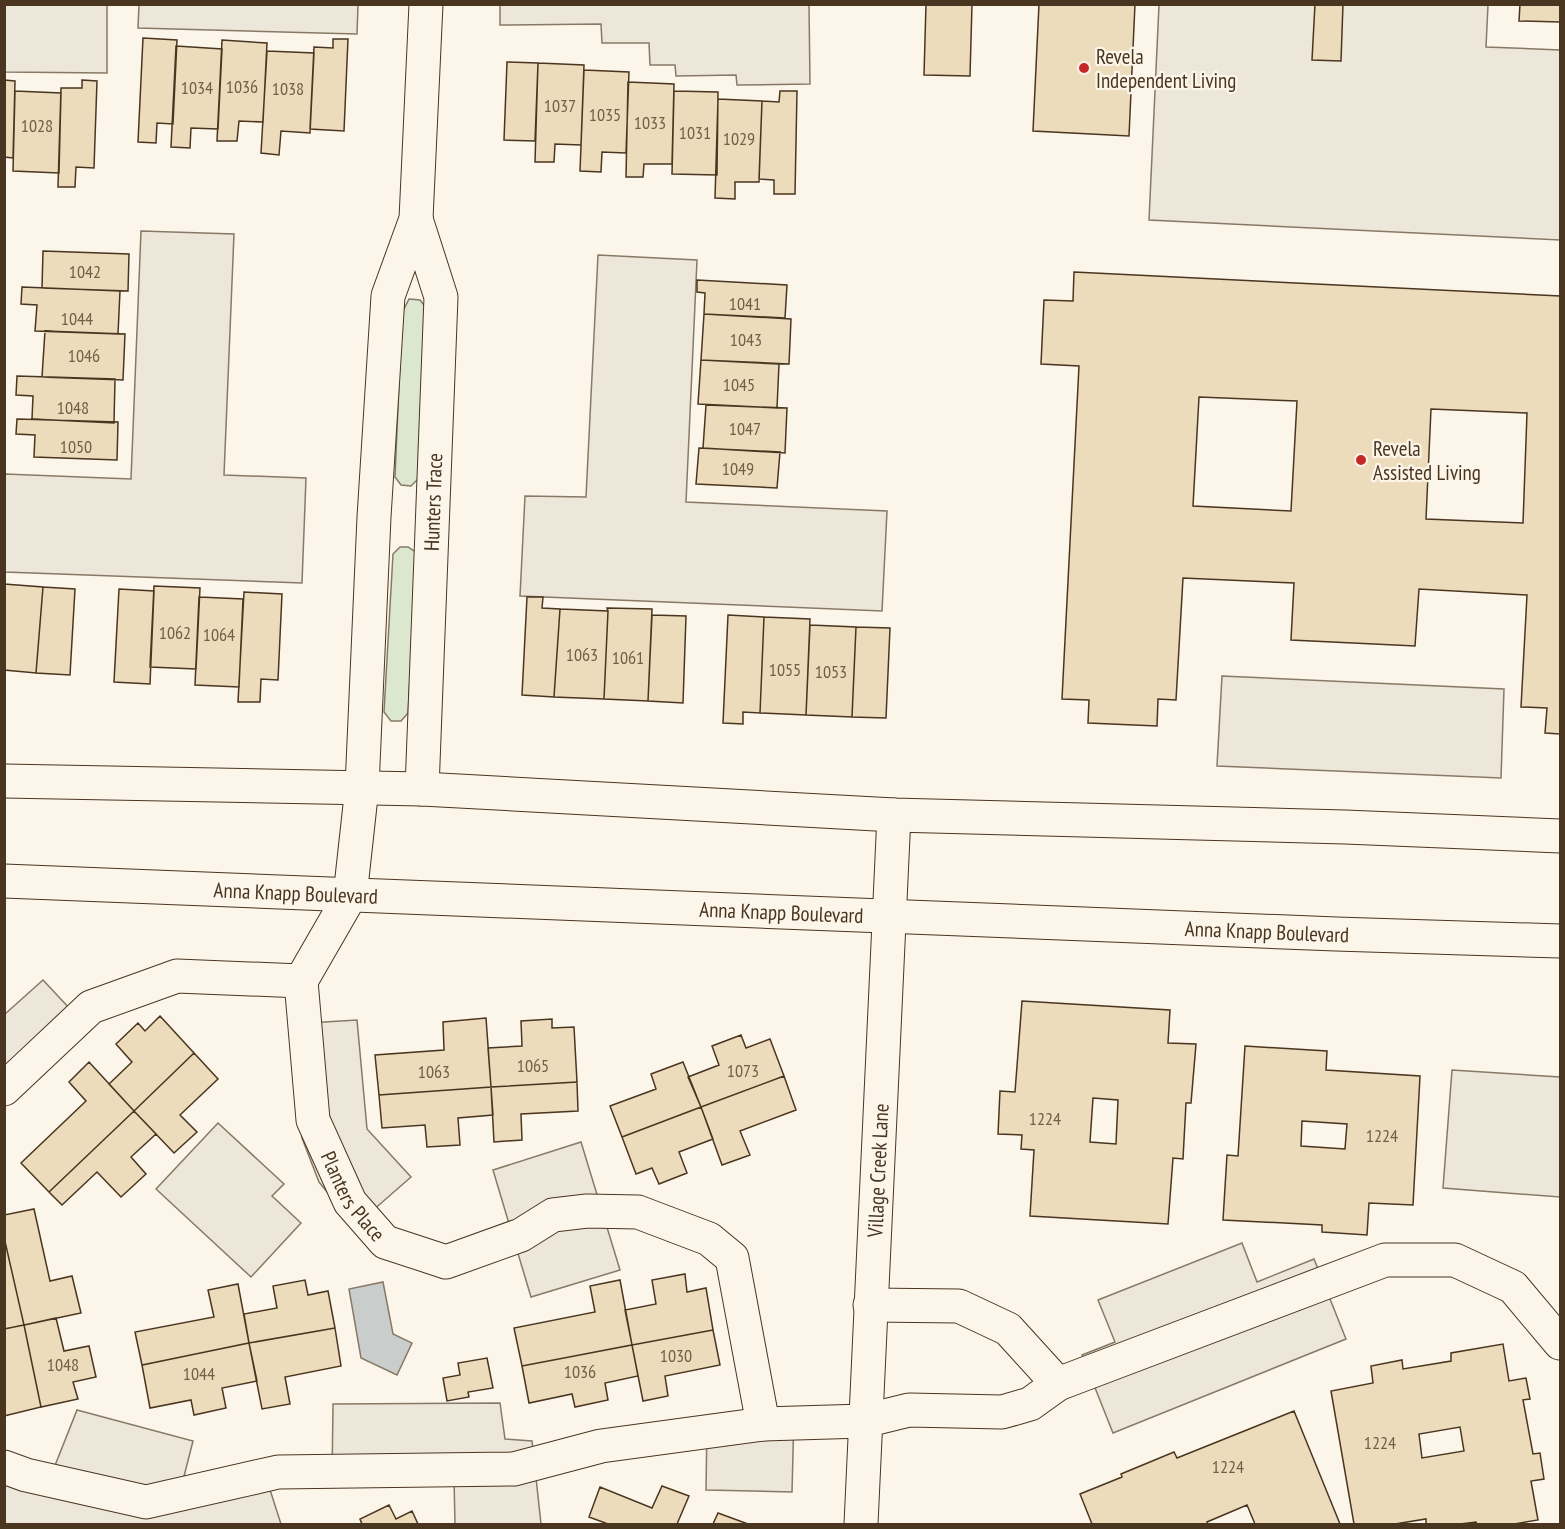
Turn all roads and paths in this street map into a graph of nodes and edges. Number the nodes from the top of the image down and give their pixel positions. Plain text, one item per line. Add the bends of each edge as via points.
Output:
1 (426, 4) edge
2 (416, 219) junction
3 (4, 781) edge
4 (362, 788) junction
5 (422, 789) junction
6 (894, 815) junction
7 (1560, 836) edge
8 (4, 880) edge
9 (350, 896) junction
10 (890, 916) junction
11 (1560, 940) edge
12 (301, 981) junction
13 (4, 1089) edge
14 (870, 1305) junction
15 (1560, 1343) edge
16 (1058, 1384) junction
17 (864, 1421) junction
18 (763, 1424) junction
19 (4, 1467) edge
20 (861, 1524) edge

1 - 2 street, Hunters Trace
2 - 4 street, Hunters Trace via 387,296
2 - 5 street, Hunters Trace via 441,297
3 - 4 street
4 - 5 street
4 - 9 street, Hunters Trace
5 - 6 street
6 - 7 street
6 - 10 street, Village Creek Lane
8 - 9 street, Anna Knapp Boulevard
9 - 10 street, Anna Knapp Boulevard
9 - 12 street
10 - 11 street, Anna Knapp Boulevard
10 - 14 street, Village Creek Lane
12 - 13 street via 177,976 91,1007
12 - 18 street, Planters Place via 314,1120 350,1202 385,1242 446,1262 520,1235 554,1215 587,1210 638,1212 709,1239 732,1258
14 - 16 street via 959,1306 1008,1329
14 - 17 street, Village Creek Lane
15 - 16 street via 1513,1287 1455,1260 1385,1260
16 - 17 street via 1030,1404 1002,1412 909,1410
17 - 18 street
17 - 20 street, Village Creek Lane
18 - 19 street via 602,1446 514,1469 278,1472 146,1502

